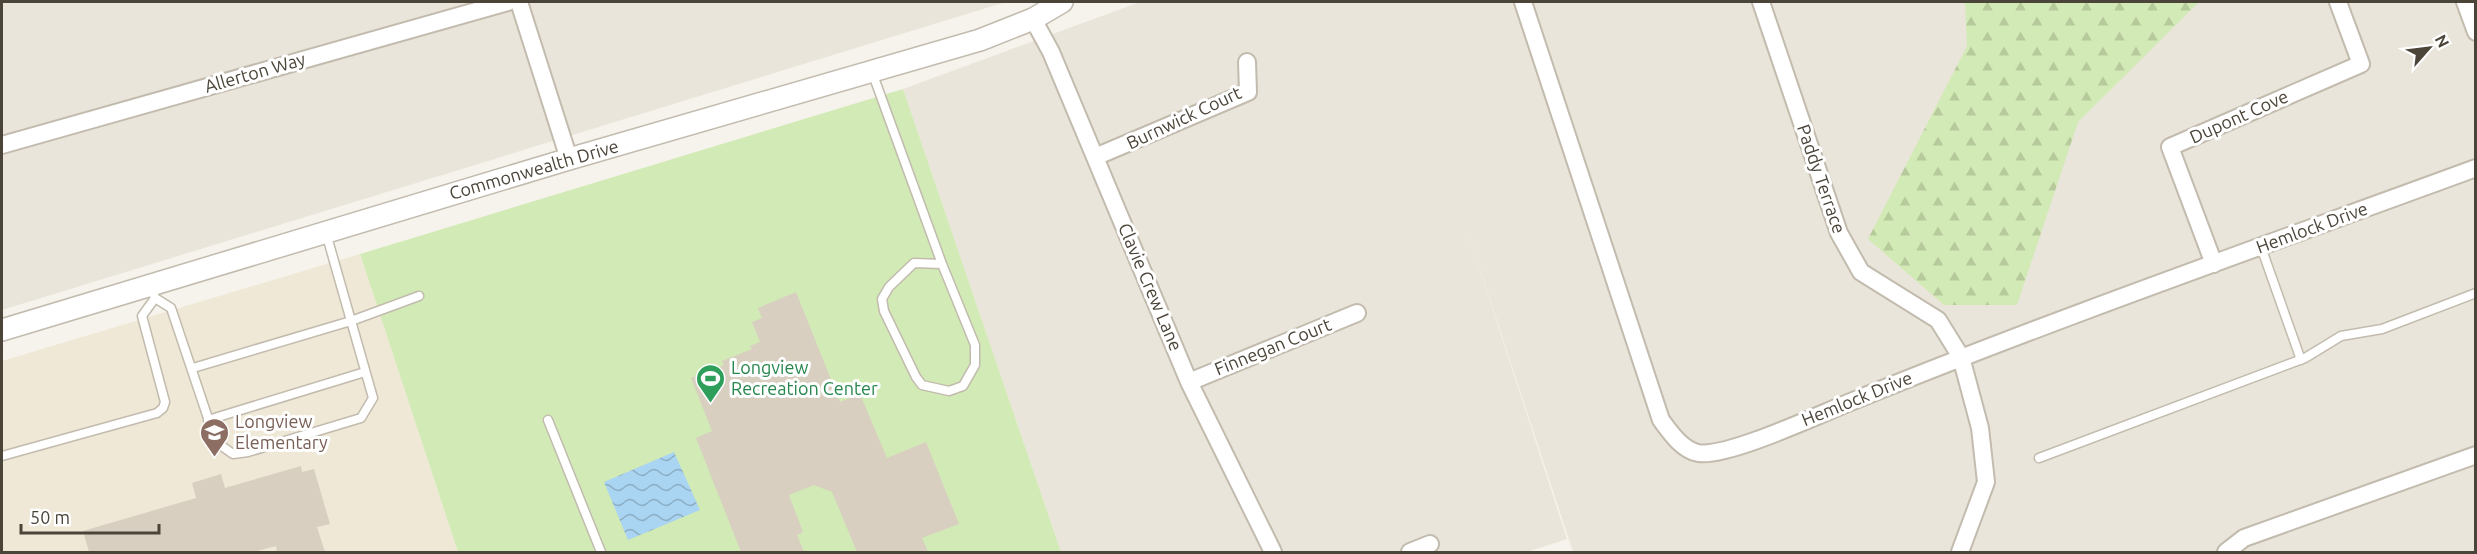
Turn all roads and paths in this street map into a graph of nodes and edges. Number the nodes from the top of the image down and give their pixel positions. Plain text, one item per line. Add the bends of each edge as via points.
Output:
1 (508, 2) edge
2 (519, 2) edge
3 (1062, 2) edge
4 (1523, 2) edge
5 (1761, 2) edge
6 (2338, 2) edge
7 (2465, 2) edge
8 (1033, 19) junction
9 (2475, 33) edge
10 (1247, 62) dead end
11 (872, 72) junction
12 (2, 145) edge
13 (1095, 157) junction
14 (569, 159) junction
15 (2475, 168) edge
16 (325, 232) junction
17 (2261, 247) junction
18 (942, 264) junction
19 (2214, 264) junction
20 (152, 291) junction
21 (2475, 293) edge
22 (419, 296) dead end
23 (1357, 313) dead end
24 (351, 321) junction
25 (2, 330) edge
26 (1961, 357) junction
27 (2301, 360) junction
28 (193, 368) junction
29 (365, 372) junction
30 (1189, 382) junction
31 (208, 420) junction
32 (548, 420) dead end
33 (2475, 455) edge
34 (2, 456) edge
35 (2039, 458) dead end
36 (1430, 544) dead end
37 (601, 552) edge
38 (1273, 552) edge
39 (1410, 552) edge
40 (1960, 552) edge
41 (2226, 552) edge

1 - 12 street, Allerton Way
2 - 14 street
3 - 8 street, Commonwealth Drive
4 - 26 street, Hemlock Drive via 1661,420 1676,440 1697,453 1759,439
5 - 26 street, Paddy Terrace via 1839,233 1861,272 1938,320
6 - 19 street, Dupont Cove via 2361,64 2170,147
7 - 9 street
8 - 11 street, Commonwealth Drive via 980,40
8 - 13 street, Clavie Crew Lane
10 - 13 street, Burnwick Court via 1248,92
11 - 14 street, Commonwealth Drive
11 - 18 lane
13 - 30 street, Clavie Crew Lane
14 - 16 street, Commonwealth Drive
15 - 17 street, Hemlock Drive
16 - 20 street, Commonwealth Drive
16 - 24 lane
17 - 19 street, Hemlock Drive
17 - 27 lane
18 - 18 lane via 975,345 975,366 963,386 949,391 922,385 916,377 882,299 914,263
19 - 26 street, Hemlock Drive
20 - 25 street, Commonwealth Drive
20 - 28 lane via 171,308
20 - 34 lane via 142,316 165,402 163,408 157,413
21 - 27 lane via 2382,329 2341,336
22 - 24 lane
23 - 30 street, Finnegan Court
24 - 28 lane
24 - 29 lane
26 - 40 street, Paddy Terrace via 1980,428 1986,482
27 - 35 lane
28 - 31 lane
29 - 31 lane
29 - 31 lane via 373,398 361,418 233,453 216,442
30 - 38 street, Clavie Crew Lane
32 - 37 lane
33 - 41 street via 2244,538
36 - 39 street

